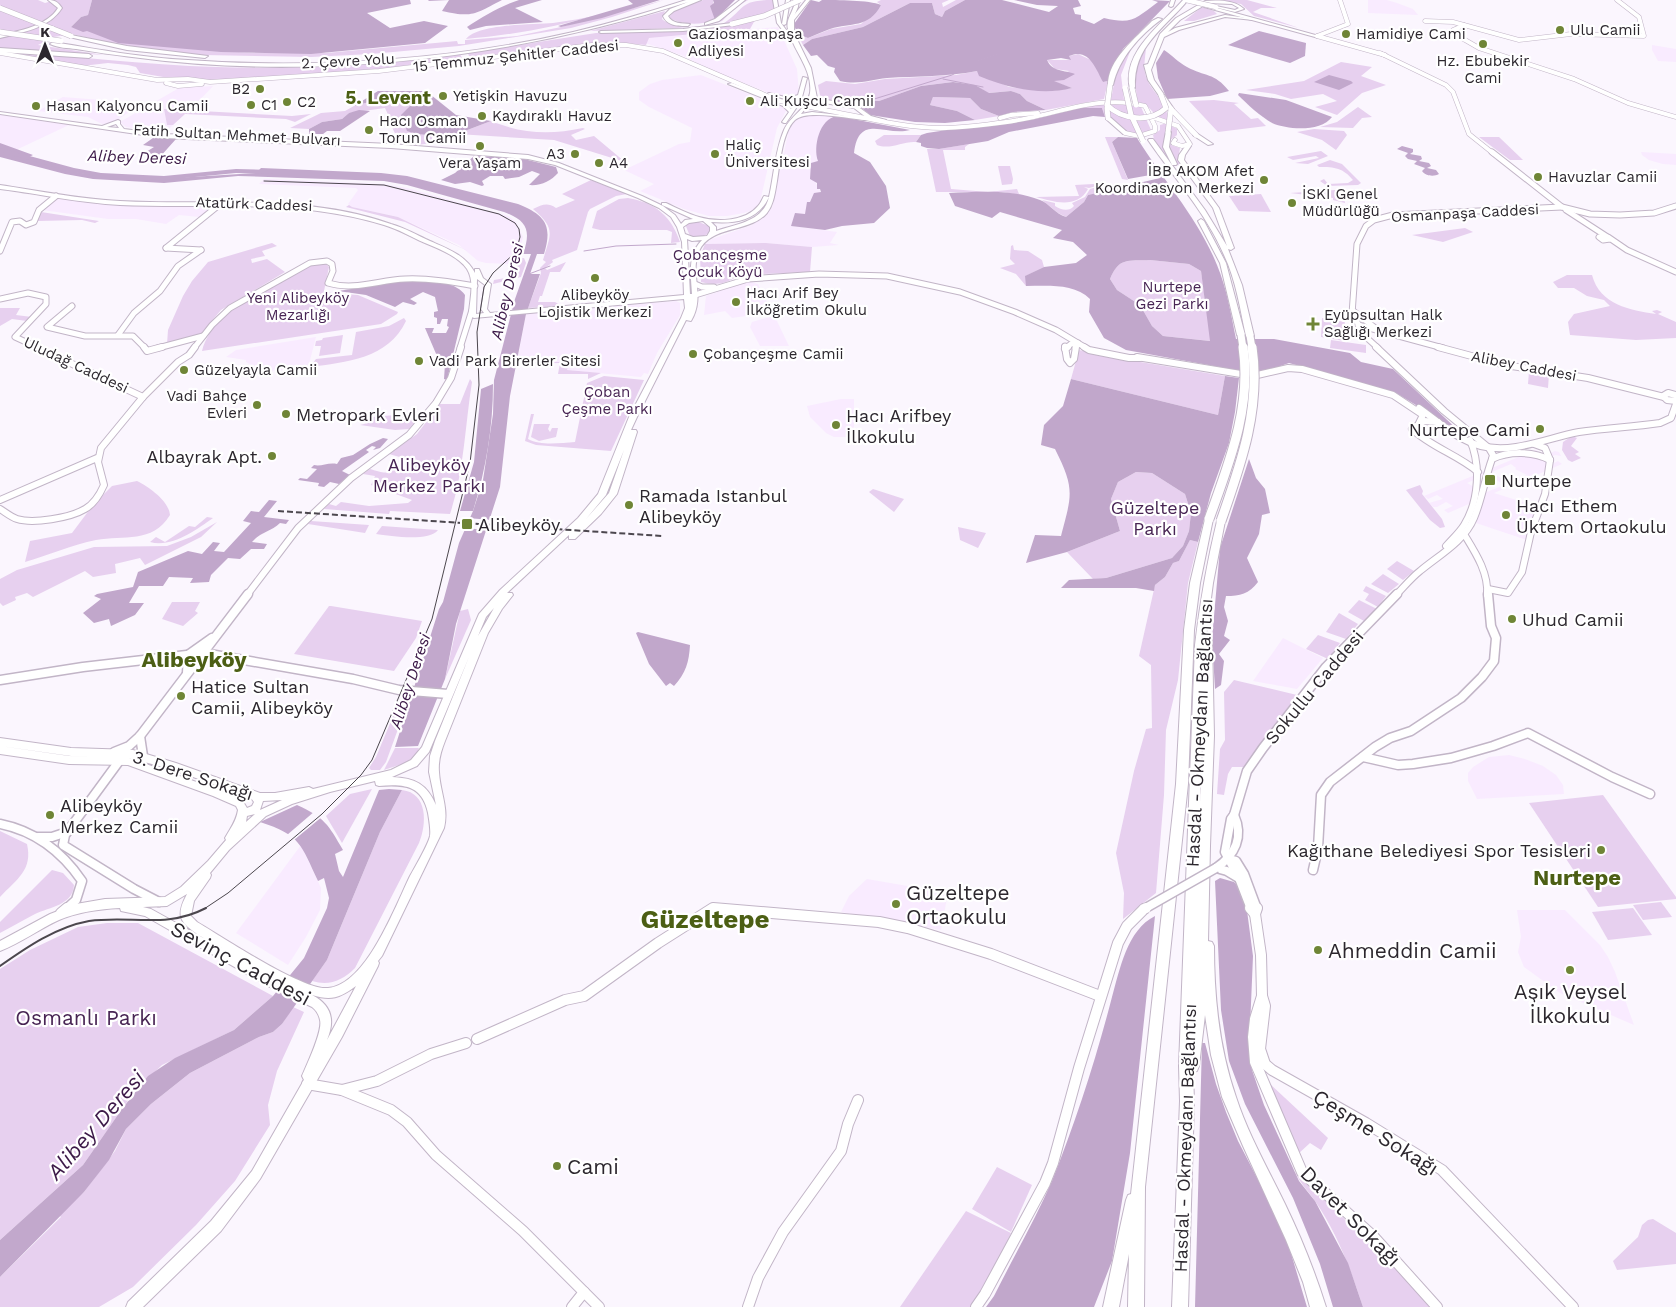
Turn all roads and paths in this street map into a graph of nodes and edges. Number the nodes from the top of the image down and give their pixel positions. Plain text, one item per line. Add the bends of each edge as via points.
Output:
1 (51, 0) edge
2 (670, 0) edge
3 (678, 0) edge
4 (691, 0) edge
5 (699, 0) edge
6 (737, 0) edge
7 (743, 0) edge
8 (750, 0) edge
9 (775, 0) edge
10 (808, 0) edge
11 (1336, 0) edge
12 (1340, 0) edge
13 (1617, 0) edge
14 (1174, 1) edge
15 (1186, 1) edge
16 (797, 2) edge
17 (788, 3) edge
18 (1205, 6) junction
19 (1216, 7) junction
20 (0, 8) edge
21 (726, 13) junction
22 (1180, 18) junction
23 (1253, 19) junction
24 (611, 20) junction
25 (1162, 21) junction
26 (1425, 21) dead end
27 (1447, 21) junction
28 (1464, 25) junction
29 (1456, 29) junction
30 (785, 30) junction
31 (1299, 30) junction
32 (673, 31) junction
33 (0, 32) edge
34 (792, 32) junction
35 (1322, 33) junction
36 (1317, 36) junction
37 (0, 37) edge
38 (1159, 43) junction
39 (601, 46) junction
40 (587, 47) junction
41 (476, 49) junction
42 (0, 53) edge
43 (231, 61) junction
44 (420, 65) junction
45 (1126, 66) dead end
46 (1417, 67) junction
47 (401, 69) junction
48 (96, 70) junction
49 (418, 70) junction
50 (1148, 71) junction
51 (1436, 74) junction
52 (1429, 76) junction
53 (805, 78) junction
54 (182, 79) junction
55 (192, 80) junction
56 (1124, 80) dead end
57 (730, 84) junction
58 (174, 85) junction
59 (184, 86) junction
60 (812, 90) junction
61 (756, 91) junction
62 (1161, 95) junction
63 (800, 96) junction
64 (771, 98) junction
65 (1107, 105) junction
66 (805, 106) junction
67 (1170, 109) junction
68 (825, 110) junction
69 (1058, 110) junction
70 (0, 112) edge
71 (790, 112) junction
72 (842, 112) junction
73 (1011, 115) junction
74 (795, 117) junction
75 (1676, 117) edge
76 (866, 119) junction
77 (884, 120) junction
78 (1013, 120) junction
79 (1153, 121) junction
80 (1161, 121) junction
81 (784, 122) junction
82 (950, 125) junction
83 (97, 126) junction
84 (928, 127) junction
85 (1181, 130) junction
86 (1126, 133) joint
87 (1146, 139) junction
88 (291, 140) junction
89 (369, 142) junction
90 (344, 143) junction
91 (1189, 144) junction
92 (1210, 144) dead end
93 (0, 186) edge
94 (59, 195) junction
95 (220, 204) junction
96 (280, 204) junction
97 (1676, 206) edge
98 (1566, 207) junction
99 (704, 219) junction
100 (732, 219) junction
101 (680, 227) junction
102 (738, 227) junction
103 (1224, 231) junction
104 (683, 235) junction
105 (708, 238) junction
106 (0, 252) edge
107 (1676, 272) edge
108 (759, 278) junction
109 (1238, 282) junction
110 (462, 284) junction
111 (691, 285) junction
112 (475, 286) junction
113 (487, 292) junction
114 (474, 296) junction
115 (690, 298) junction
116 (0, 299) edge
117 (605, 304) junction
118 (72, 306) dead end
119 (472, 310) junction
120 (1352, 310) junction
121 (486, 313) junction
122 (477, 316) junction
123 (468, 324) junction
124 (1358, 325) junction
125 (1374, 328) junction
126 (1064, 334) junction
127 (118, 335) junction
128 (203, 336) junction
129 (1367, 338) junction
130 (1076, 343) junction
131 (1084, 348) junction
132 (1065, 349) junction
133 (1075, 354) junction
134 (1140, 358) junction
135 (1676, 391) edge
136 (1393, 395) junction
137 (1666, 395) junction
138 (1676, 395) edge
139 (144, 396) junction
140 (1676, 403) edge
141 (1671, 415) junction
142 (1451, 417) junction
143 (1419, 423) junction
144 (1444, 425) junction
145 (1548, 439) junction
146 (1473, 444) junction
147 (1531, 445) junction
148 (1489, 448) junction
149 (1545, 450) junction
150 (1538, 454) junction
151 (97, 458) junction
152 (1477, 459) junction
153 (1550, 460) junction
154 (1490, 461) junction
155 (1478, 472) junction
156 (605, 489) junction
157 (613, 494) junction
158 (0, 500) edge
159 (0, 509) edge
160 (1464, 534) junction
161 (1458, 541) junction
162 (1470, 548) junction
163 (1440, 553) junction
164 (1488, 589) junction
165 (1501, 592) junction
166 (1206, 596) junction
167 (1493, 628) junction
168 (220, 632) junction
169 (204, 654) junction
170 (188, 656) junction
171 (187, 673) junction
172 (0, 680) edge
173 (446, 693) junction
174 (452, 715) junction
175 (140, 736) junction
176 (0, 742) edge
177 (0, 750) edge
178 (113, 755) junction
179 (1363, 757) junction
180 (144, 761) junction
181 (356, 783) junction
182 (330, 788) junction
183 (1650, 794) dead end
184 (255, 796) junction
185 (243, 812) junction
186 (0, 824) edge
187 (68, 832) junction
188 (36, 837) junction
189 (435, 837) junction
190 (225, 848) junction
191 (1232, 860) junction
192 (212, 864) junction
193 (1216, 868) junction
194 (1313, 870) dead end
195 (1238, 878) junction
196 (1204, 901) junction
197 (160, 902) junction
198 (83, 907) junction
199 (1256, 914) junction
200 (54, 917) junction
201 (0, 946) edge
202 (378, 953) junction
203 (273, 978) junction
204 (309, 995) junction
205 (1100, 996) junction
206 (1262, 996) junction
207 (477, 1039) dead end
208 (466, 1043) dead end
209 (307, 1084) junction
210 (342, 1090) junction
211 (858, 1100) dead end
212 (1187, 1102) junction
213 (1138, 1187) junction
214 (584, 1292) junction
215 (1567, 1304) edge
216 (133, 1307) edge
217 (572, 1307) edge
218 (599, 1307) edge
219 (748, 1307) edge
220 (976, 1307) edge
221 (1111, 1307) edge
222 (1136, 1307) edge
223 (1180, 1307) edge
224 (1318, 1307) edge
225 (1437, 1307) edge

1 - 37 highway, bridge via 60,8 53,17
2 - 24 highway
3 - 24 highway, 2. Çevre Yolu
4 - 41 highway, 2. Çevre Yolu via 587,30
5 - 21 highway via 669,12 666,19 680,25 701,25 715,22
6 - 21 highway
7 - 21 highway
8 - 32 highway via 720,24
9 - 30 highway via 779,23
10 - 34 highway via 792,20
11 - 35 main road via 1344,23
12 - 36 main road via 1348,24
13 - 28 main road via 1640,17 1644,36 1571,34 1519,40
14 - 18 main road, bridge
14 - 25 highway, Hasdal - Okmeydanı Bağlantısı
15 - 19 main road, bridge
15 - 25 highway, Hasdal - Okmeydanı Bağlantısı
16 - 17 highway, bridge
16 - 34 main road via 790,21
17 - 30 main road
17 - 32 highway, bridge via 758,18
18 - 22 highway via 1220,15 1191,23 1180,22
18 - 23 main road
19 - 22 highway via 1235,11 1242,9 1232,3 1209,2
19 - 31 main road
20 - 43 highway, bridge via 71,36 127,48
22 - 38 highway via 1162,35
23 - 36 main road
23 - 38 highway via 1225,16 1173,31
24 - 43 highway, 2. Çevre Yolu via 527,38 418,52 328,59
25 - 45 highway, Hasdal - Okmeydanı Bağlantısı via 1134,50
25 - 50 highway via 1162,29 1149,46
25 - 65 highway, bridge via 1154,22 1119,60 1113,71
25 - 87 highway, Hasdal - Okmeydanı Bağlantısı, bridge via 1135,62 1131,76
26 - 27 main road
27 - 28 main road
27 - 29 main road
28 - 29 main road
29 - 75 main road via 1453,33 1479,48
30 - 53 main road
31 - 35 main road
31 - 36 main road
32 - 41 highway via 602,32
33 - 43 highway, 2. Çevre Yolu, bridge via 151,54
34 - 60 main road via 805,60
35 - 36 main road
36 - 46 main road
37 - 43 highway, 2. Çevre Yolu via 158,59
38 - 50 highway
39 - 40 main road, 15 Temmuz Şehitler Caddesi
39 - 57 main road, 15 Temmuz Şehitler Caddesi via 664,54
39 - 61 main road, 15 Temmuz Şehitler Caddesi via 626,45 670,53
40 - 44 main road, 15 Temmuz Şehitler Caddesi
40 - 49 main road, 15 Temmuz Şehitler Caddesi
41 - 43 highway, 2. Çevre Yolu via 364,61 292,64
42 - 43 highway via 40,52 191,64
42 - 48 main road, 15 Temmuz Şehitler Caddesi
44 - 47 main road, 15 Temmuz Şehitler Caddesi
44 - 49 main road via 413,67
46 - 51 main road
46 - 52 main road
47 - 49 main road, 15 Temmuz Şehitler Caddesi
47 - 55 main road, 15 Temmuz Şehitler Caddesi via 210,82
47 - 59 main road, 15 Temmuz Şehitler Caddesi
48 - 54 main road, 15 Temmuz Şehitler Caddesi via 152,79
48 - 58 main road, 15 Temmuz Şehitler Caddesi
50 - 62 highway
51 - 52 main road
51 - 98 main road via 1456,91 1474,136
52 - 98 main road via 1451,89 1469,134
53 - 63 main road
53 - 81 main road via 805,99
54 - 55 main road, 15 Temmuz Şehitler Caddesi
54 - 58 main road
55 - 59 main road
56 - 87 highway, Hasdal - Okmeydanı Bağlantısı, bridge via 1131,115
57 - 64 main road, 15 Temmuz Şehitler Caddesi
57 - 71 main road via 785,105
58 - 59 main road, 15 Temmuz Şehitler Caddesi
60 - 66 main road
60 - 77 main road via 818,101 855,107
61 - 63 main road via 784,98
61 - 64 main road, 15 Temmuz Şehitler Caddesi
62 - 65 highway, bridge via 1166,108 1153,116 1124,115
62 - 67 highway, bridge
63 - 71 main road
64 - 68 main road, bridge
65 - 86 highway, bridge via 1108,118
66 - 72 main road via 820,103 856,111
66 - 74 main road
67 - 92 highway, bridge via 1196,136
67 - 103 highway, bridge via 1166,142 1168,155
68 - 72 main road
68 - 76 main road
69 - 73 main road
69 - 78 main road
69 - 79 main road via 1095,103 1126,102 1148,108
70 - 83 main road, Fatih Sultan Mehmet Bulvarı
71 - 81 main road
72 - 77 main road
73 - 78 main road via 1021,118
73 - 82 main road
74 - 76 main road via 812,113
74 - 102 main road via 786,130 768,208 757,218
76 - 84 main road
77 - 82 main road
78 - 84 main road
79 - 80 main road
79 - 80 main road
79 - 87 main road via 1155,131
80 - 85 main road via 1174,124
81 - 100 main road via 764,205 750,215
82 - 84 main road
83 - 88 main road, Fatih Sultan Mehmet Bulvarı via 176,135
83 - 88 main road, Fatih Sultan Mehmet Bulvarı via 169,136
85 - 91 main road
85 - 91 main road via 1173,142
86 - 87 main road
87 - 109 highway, Hasdal - Okmeydanı Bağlantısı via 1217,233
87 - 213 highway, Hasdal - Okmeydanı Bağlantısı, bridge via 1216,248 1229,284 1246,371 1244,407 1234,448 1209,519 1192,609 1182,784
88 - 89 main road, Fatih Sultan Mehmet Bulvarı
88 - 90 main road, Fatih Sultan Mehmet Bulvarı
89 - 90 main road
89 - 99 main road, Fatih Sultan Mehmet Bulvarı via 548,158
90 - 101 main road, Fatih Sultan Mehmet Bulvarı via 546,160 655,204 673,216
91 - 103 highway via 1183,152 1182,163 1212,202
93 - 94 main road, Atatürk Caddesi
94 - 95 main road, Atatürk Caddesi via 120,203
94 - 106 main road via 40,210 34,222 26,225 20,221 12,222
95 - 96 main road, Atatürk Caddesi
95 - 127 main road via 164,248 201,250 178,266 160,291 134,313
96 - 112 main road, Atatürk Caddesi via 342,212 402,230 466,264 473,274
96 - 113 main road, Atatürk Caddesi via 340,210 400,226 468,260 480,279 488,284
97 - 98 main road via 1654,213 1620,215
98 - 107 main road via 1605,238
98 - 120 main road, Osmanpaşa Caddesi via 1404,214 1374,220 1366,226 1357,244
99 - 100 main road
99 - 101 main road via 687,221
99 - 105 main road via 713,227
100 - 102 main road via 726,224
101 - 104 main road
102 - 105 main road
103 - 109 highway via 1238,271
104 - 105 main road via 692,239
104 - 111 main road
105 - 111 main road via 694,256
108 - 111 main road via 740,279 710,288
108 - 115 main road
108 - 126 main road via 819,274 887,276 960,292
109 - 166 highway, Hasdal - Okmeydanı Bağlantısı, bridge via 1256,374 1254,410 1221,521
110 - 112 main road
110 - 114 main road
110 - 128 main road via 406,279 336,286 328,283 332,264 317,261 230,308
111 - 115 main road
111 - 117 main road via 678,296
112 - 113 main road via 487,288
112 - 114 main road, Atatürk Caddesi
113 - 121 main road
114 - 119 main road, Atatürk Caddesi
115 - 117 main road
115 - 156 main road via 684,318 633,417
115 - 157 main road via 695,302 692,313 636,425
116 - 139 main road, Uludağ Caddesi via 28,293 46,297 46,304 15,337
117 - 121 main road
118 - 127 main road via 47,327 86,336
119 - 122 main road via 472,314
119 - 123 main road, Atatürk Caddesi
120 - 124 main road, Osmanpaşa Caddesi
120 - 125 main road, Alibey Caddesi
121 - 122 main road
122 - 123 main road
123 - 168 main road, Atatürk Caddesi via 451,378 436,403 409,435 351,478 298,528
124 - 125 main road, Alibey Caddesi
124 - 129 main road, Osmanpaşa Caddesi
125 - 129 main road via 1368,332
125 - 137 main road, Alibey Caddesi via 1506,366 1588,378
126 - 130 main road
126 - 132 main road
127 - 128 main road via 133,336 147,351
128 - 139 main road via 189,355
129 - 142 main road, Osmanpaşa Caddesi
130 - 131 main road
130 - 132 main road
130 - 133 main road
130 - 134 main road
131 - 133 main road
131 - 134 main road
132 - 133 main road via 1070,363
134 - 136 main road via 1253,376 1295,368
135 - 137 main road
136 - 143 main road via 1423,415
136 - 144 main road via 1409,401
137 - 138 main road
137 - 140 main road
137 - 141 main road
139 - 151 main road, Uludağ Caddesi via 101,448
140 - 141 main road
141 - 145 main road via 1660,423 1592,430
142 - 146 main road, Osmanpaşa Caddesi
142 - 148 main road, Osmanpaşa Caddesi
143 - 144 main road via 1434,421
143 - 155 main road via 1412,429 1414,432 1468,462
144 - 146 main road
145 - 147 main road
145 - 149 main road
146 - 148 main road
146 - 152 main road, Sokullu Caddesi
147 - 148 main road via 1511,449
147 - 149 main road
147 - 150 main road via 1530,451
148 - 154 main road via 1493,455
149 - 150 main road
149 - 153 main road
150 - 153 main road
150 - 154 main road via 1503,454
151 - 158 main road
151 - 159 main road via 104,485 99,496 83,510 35,520 16,519
152 - 154 main road
152 - 155 main road, Sokullu Caddesi
153 - 165 main road via 1519,583 1508,593
154 - 160 main road, Sokullu Caddesi via 1474,518
155 - 163 main road, Sokullu Caddesi via 1466,522
156 - 157 main road
156 - 173 main road via 581,520 486,611
157 - 174 main road, Sevinç Caddesi via 495,609 473,656
160 - 161 main road, Sokullu Caddesi
160 - 162 main road
161 - 162 main road
161 - 163 main road, Sokullu Caddesi
162 - 164 main road via 1482,565
163 - 191 main road, Sokullu Caddesi via 1350,640 1247,772 1234,815 1237,820
164 - 165 main road
164 - 167 main road
165 - 167 main road via 1491,600
166 - 196 highway via 1209,715
166 - 212 highway, Hasdal - Okmeydanı Bağlantısı via 1200,645
167 - 179 main road via 1495,657 1465,695 1411,731 1375,746
168 - 169 main road, Atatürk Caddesi
168 - 170 main road, Atatürk Caddesi
169 - 170 main road
169 - 171 main road, Atatürk Caddesi
169 - 173 main road via 402,690
170 - 171 main road
170 - 172 main road
171 - 175 main road, Atatürk Caddesi
173 - 174 main road via 452,697
173 - 181 main road via 426,749 418,760 394,773
174 - 189 main road, Sevinç Caddesi via 435,759 442,813
175 - 178 main road, Atatürk Caddesi
175 - 180 main road
176 - 178 main road
177 - 178 main road via 69,760
178 - 180 main road
178 - 187 main road, Atatürk Caddesi
179 - 183 main road via 1398,765 1413,764 1451,758 1528,733
179 - 194 main road via 1330,782 1321,795 1318,848
180 - 184 main road, 3. Dere Sokağı
180 - 185 main road via 239,803
181 - 182 main road
181 - 189 main road via 400,780 418,786 433,809
182 - 184 main road, 3. Dere Sokağı via 275,797
182 - 190 main road via 263,813
184 - 185 main road via 259,802 257,807
185 - 190 main road via 241,822
186 - 188 main road via 15,826
187 - 188 main road
187 - 197 main road, Sevinç Caddesi via 63,842 66,848
188 - 200 main road via 82,881 76,900
189 - 202 main road, Sevinç Caddesi
190 - 192 main road
191 - 193 main road
191 - 195 main road
191 - 199 main road via 1244,874 1258,908
192 - 197 main road via 186,890
192 - 203 main road, Sevinç Caddesi via 187,902 186,917 193,925
193 - 195 main road via 1227,870
193 - 205 main road, bridge via 1144,910 1127,926 1118,942
195 - 199 main road via 1251,910
196 - 212 highway via 1199,1008
196 - 224 highway via 1212,1028 1221,1071 1237,1118 1293,1235
197 - 198 main road
198 - 200 main road
198 - 203 main road, Sevinç Caddesi via 88,910 143,910
199 - 206 main road
200 - 201 main road
202 - 204 main road, Sevinç Caddesi via 350,986 326,994
202 - 209 main road via 338,1033
203 - 204 main road, Sevinç Caddesi
204 - 209 main road, Sevinç Caddesi via 321,1008 326,1024
205 - 207 main road via 964,943 903,926 713,908 584,996 565,1000
205 - 220 main road via 1051,1170
206 - 215 main road, Çeşme Sokağı via 1265,1006 1260,1049 1265,1064 1442,1170
206 - 225 main road, Davet Sokağı via 1256,1004 1255,1062 1302,1172 1374,1237
208 - 210 main road via 431,1054 377,1081
209 - 210 main road
209 - 216 main road via 270,1152 241,1196 216,1226
210 - 214 main road via 391,1110 407,1122 436,1155 523,1231
211 - 219 main road via 841,1151 783,1232 758,1278
212 - 223 highway, Hasdal - Okmeydanı Bağlantısı
213 - 221 highway
213 - 222 highway, Hasdal - Okmeydanı Bağlantısı
214 - 217 main road
214 - 218 main road

